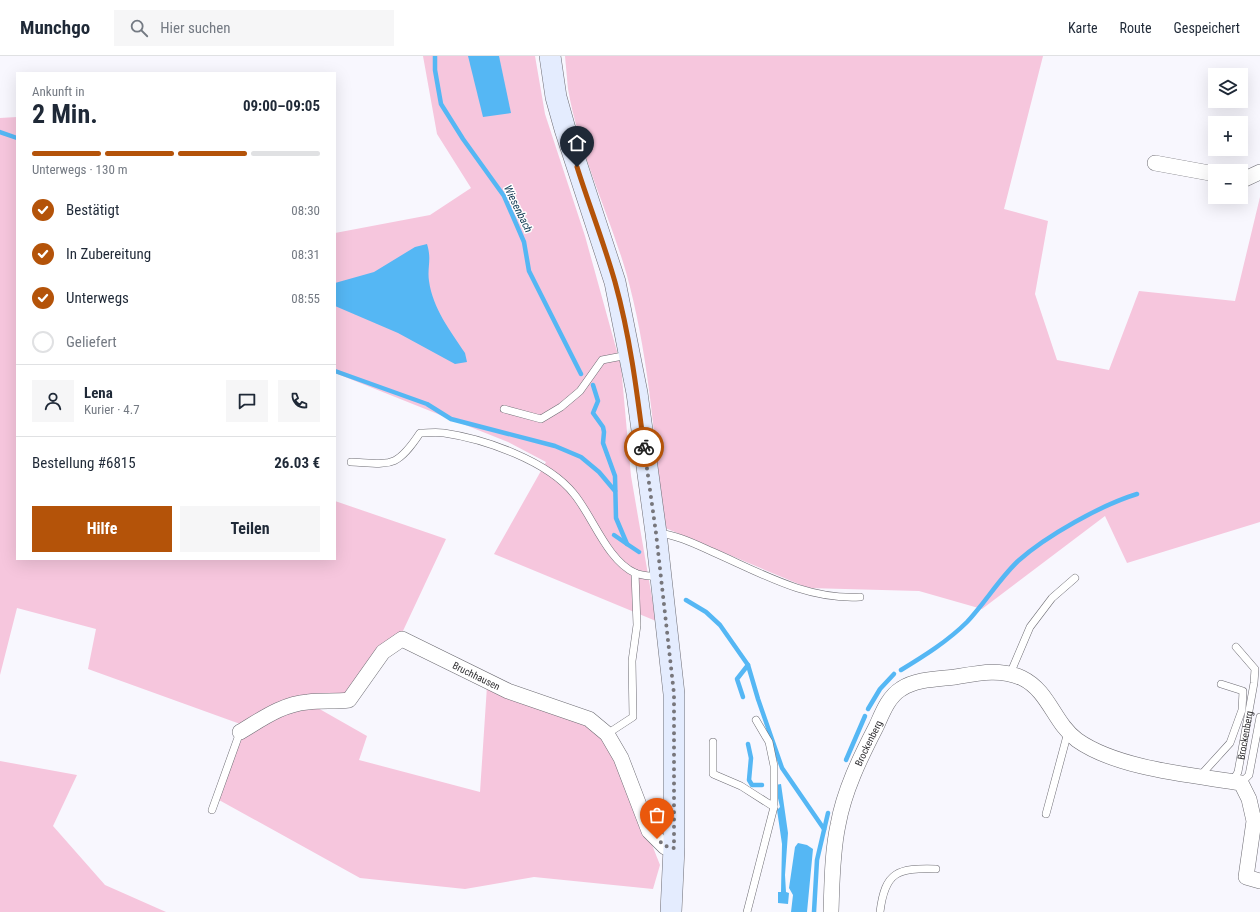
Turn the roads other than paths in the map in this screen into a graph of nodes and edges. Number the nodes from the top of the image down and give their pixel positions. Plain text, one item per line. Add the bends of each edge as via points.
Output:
1 (550, 56) edge
2 (1155, 163) dead end
3 (1260, 172) edge
4 (1208, 173) edge
5 (1248, 178) edge
6 (630, 355) junction
7 (504, 409) dead end
8 (350, 462) dead end
9 (656, 533) junction
10 (635, 573) junction
11 (661, 577) junction
12 (1075, 578) dead end
13 (860, 597) dead end
14 (1236, 647) dead end
15 (1010, 674) junction
16 (1222, 684) dead end
17 (1260, 717) edge
18 (756, 720) dead end
19 (240, 732) joint
20 (1068, 732) junction
21 (607, 734) junction
22 (713, 742) dead end
23 (1200, 776) junction
24 (1237, 783) junction
25 (774, 807) junction
26 (212, 810) dead end
27 (1046, 814) dead end
28 (674, 848) junction
29 (936, 869) dead end
30 (1260, 881) edge
31 (671, 912) edge
32 (746, 912) edge
33 (831, 912) edge
34 (880, 912) edge

1 - 6 main road via 556,97 615,282
2 - 4 street
3 - 5 street
6 - 7 lane via 602,360 580,391 541,419
6 - 9 main road
8 - 10 lane via 392,463 406,453 420,433 451,435 474,440 512,453 553,474 574,494 615,557
9 - 11 main road
9 - 13 lane via 685,540 802,591 844,598
10 - 11 lane
10 - 21 lane via 637,625 632,661 633,716
11 - 28 main road via 674,694
12 - 15 lane via 1052,598 1030,627
14 - 24 lane, Brockenberg via 1254,669 1254,683
15 - 20 street, Brockenberg via 1033,685 1043,694
15 - 33 street, Brockenberg via 994,671 914,683 900,689 889,701 855,768 838,825
16 - 23 lane, Brockenberg via 1243,691 1242,710 1230,743
17 - 24 lane, Brockenberg via 1249,775
18 - 25 lane via 769,742 774,766
19 - 21 street, Bruchhausen via 286,706 349,700 382,652 402,639 508,691 589,719
19 - 26 lane
20 - 23 street, Brockenberg via 1096,750 1142,767
20 - 27 lane
21 - 28 street, Bruchhausen via 621,758 649,831 665,846
22 - 25 lane via 713,774 741,786
23 - 24 street, Brockenberg
24 - 30 street via 1249,799 1254,821 1246,877
25 - 32 lane
28 - 31 main road
29 - 34 lane via 898,873 889,879 882,897

